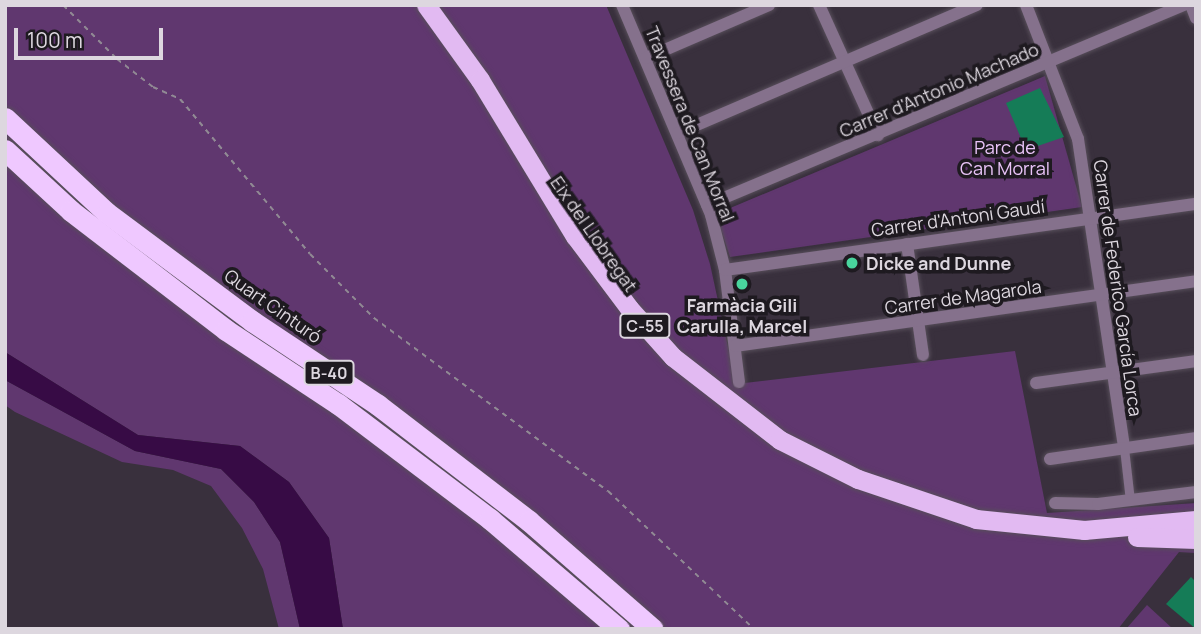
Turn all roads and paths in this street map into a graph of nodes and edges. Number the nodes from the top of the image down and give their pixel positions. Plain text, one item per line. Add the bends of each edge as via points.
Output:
1 (63, 5) edge
2 (415, 5) edge
3 (426, 5) edge
4 (622, 5) edge
5 (769, 5) edge
6 (819, 5) edge
7 (977, 5) edge
8 (1026, 5) edge
9 (1184, 5) edge
10 (1191, 5) edge
11 (1196, 18) edge
12 (646, 58) junction
13 (845, 62) junction
14 (1051, 62) junction
15 (5, 118) edge
16 (678, 133) junction
17 (877, 135) junction
18 (5, 150) edge
19 (1196, 204) edge
20 (708, 205) junction
21 (1092, 216) junction
22 (907, 244) junction
23 (725, 270) junction
24 (1196, 281) edge
25 (1103, 295) junction
26 (918, 321) junction
27 (735, 346) junction
28 (923, 355) dead end
29 (1196, 361) edge
30 (1114, 372) junction
31 (739, 382) dead end
32 (1036, 383) dead end
33 (1196, 438) edge
34 (1124, 448) junction
35 (1050, 459) dead end
36 (1196, 492) edge
37 (1130, 501) junction
38 (1055, 503) dead end
39 (976, 519) junction
40 (1196, 520) edge
41 (1084, 530) junction
42 (1196, 539) edge
43 (619, 629) edge
44 (653, 629) edge
45 (754, 629) edge
46 (1141, 629) edge
47 (1156, 629) edge

1 - 45 path via 125,65 153,87 180,99 310,254 374,318 608,491
2 - 39 highway, Eix del Llobregat / C-55 via 596,278 692,386 763,439 834,480 910,510 952,520
3 - 39 highway, Eix del Llobregat / C-55 via 480,80 575,236 673,357 780,440 858,479
4 - 12 street, Travessera de Can Morral
5 - 12 street
6 - 13 street
7 - 13 street
8 - 14 street, Carrer de Federico García Lorca
9 - 14 street, Carrer d'Antonio Machado
10 - 11 street
12 - 16 street, Travessera de Can Morral
13 - 16 street
13 - 17 street
14 - 17 street, Carrer d'Antonio Machado
14 - 21 street, Carrer de Federico García Lorca via 1078,139
15 - 44 highway, Quart Cinturó / B-40 via 107,213 252,321 378,405 529,521
16 - 20 street, Travessera de Can Morral
17 - 20 street, Carrer d'Antonio Machado
18 - 43 highway, B-40 via 71,211 226,330 338,404 490,519
19 - 21 street, Carrer d'Antoni Gaudí
20 - 23 street, Travessera de Can Morral
21 - 22 street, Carrer d'Antoni Gaudí
21 - 25 street, Carrer de Federico García Lorca
22 - 23 street, Carrer d'Antoni Gaudí
22 - 26 street
23 - 27 street, Travessera de Can Morral
24 - 25 street, Carrer de Magarola
25 - 26 street, Carrer de Magarola
25 - 30 street, Carrer de Federico García Lorca
26 - 27 street, Carrer de Magarola
26 - 28 street
27 - 31 street, Travessera de Can Morral
29 - 30 street
30 - 32 street
30 - 34 street, Carrer de Federico García Lorca
33 - 34 street
34 - 35 street
34 - 37 street, Carrer de Federico García Lorca
36 - 37 street
37 - 38 street
39 - 41 highway, Eix del Llobregat / C-55
40 - 41 highway, Eix del Llobregat / C-55
41 - 42 highway
46 - 47 path

